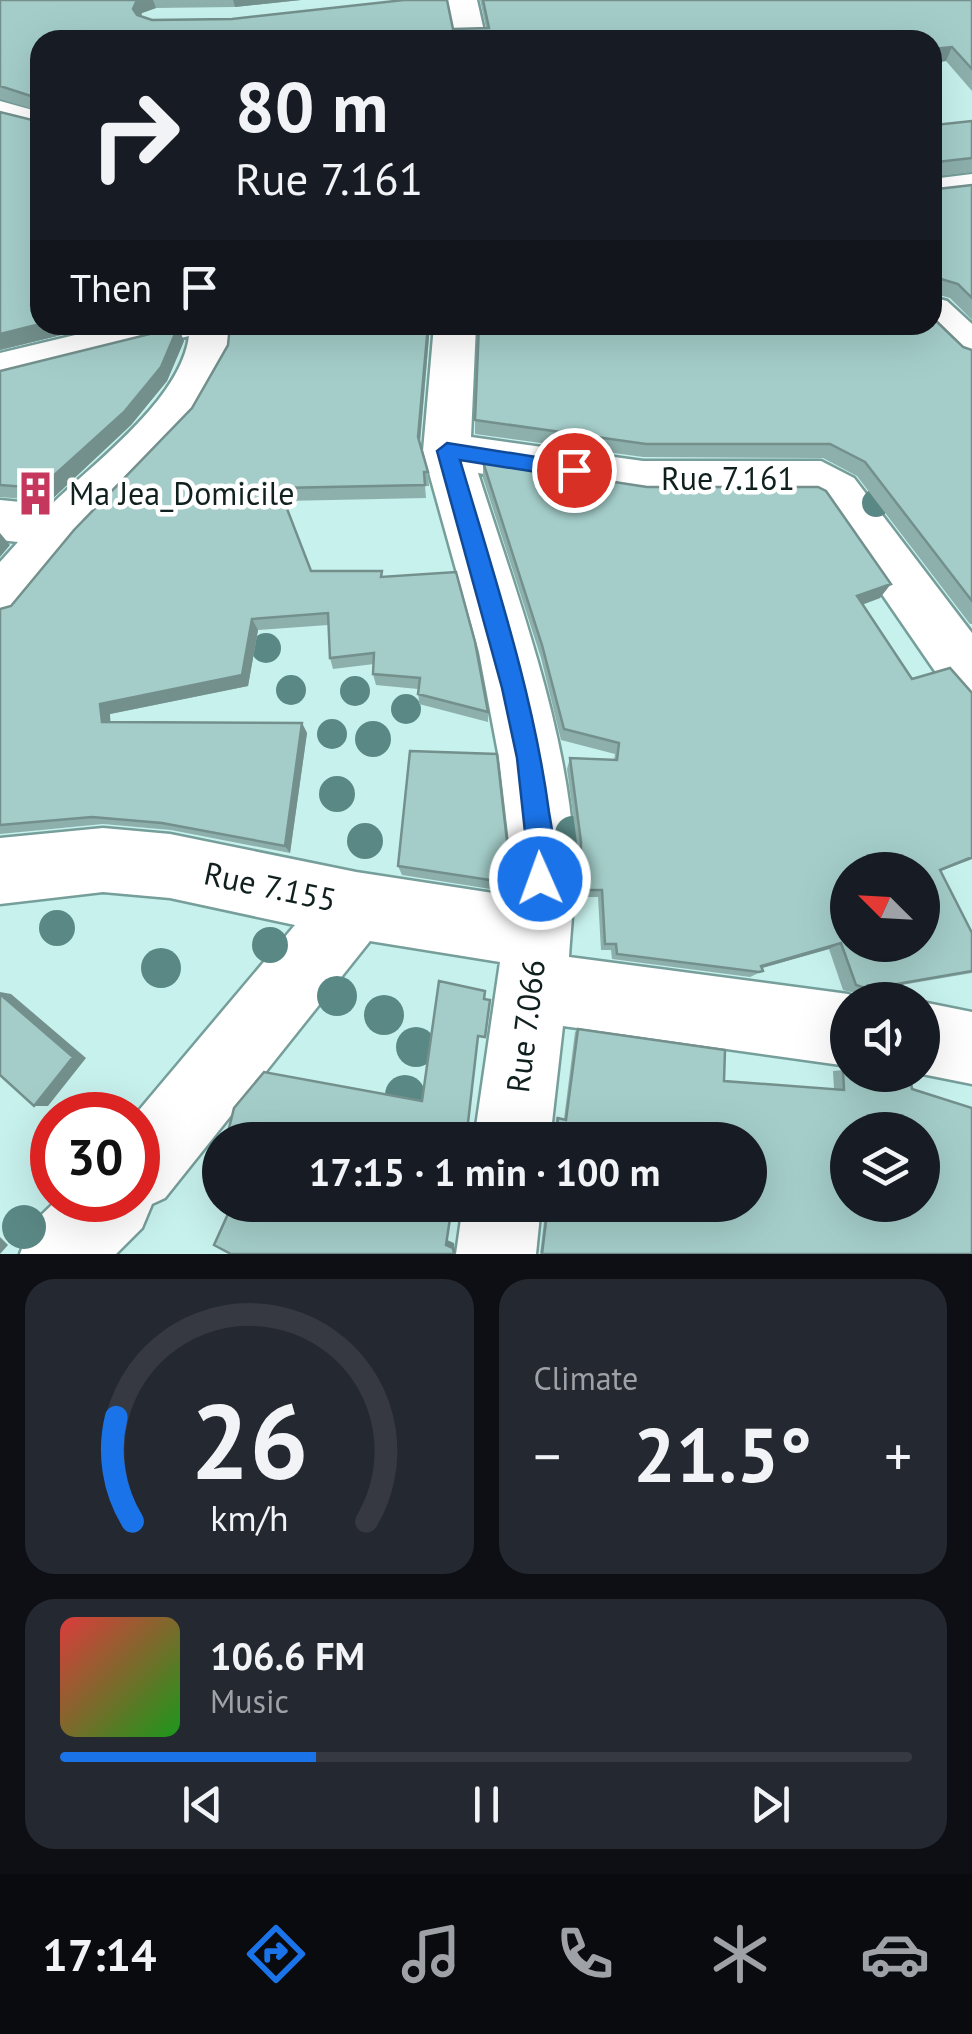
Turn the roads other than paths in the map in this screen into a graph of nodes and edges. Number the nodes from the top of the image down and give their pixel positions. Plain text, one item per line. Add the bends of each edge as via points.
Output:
1 (462, 0) edge
2 (469, 30) edge
3 (0, 111) edge
4 (30, 119) edge
5 (972, 185) edge
6 (942, 189) edge
7 (942, 320) edge
8 (135, 335) edge
9 (210, 335) edge
10 (454, 335) edge
11 (972, 348) edge
12 (0, 368) edge
13 (447, 451) junction
14 (0, 520) edge
15 (62, 526) junction
16 (0, 599) edge
17 (972, 678) edge
18 (0, 871) edge
19 (356, 905) junction
20 (535, 960) junction
21 (830, 1026) edge
22 (940, 1042) edge
23 (972, 1048) edge
24 (514, 1122) edge
25 (160, 1144) edge
26 (92, 1222) edge
27 (500, 1222) edge
28 (60, 1254) edge
29 (496, 1254) edge

1 - 2 street
3 - 4 street
5 - 6 street
7 - 11 street
8 - 12 street
9 - 15 street via 208,357 179,408
10 - 13 street, Rue 7.066
13 - 17 street, Rue 7.161 via 643,480 821,480 837,491
13 - 20 street, Rue 7.066 via 530,758 542,852
14 - 15 street
15 - 16 street
18 - 19 street, Rue 7.155 via 103,860 170,866
19 - 20 street, Rue 7.155
19 - 25 street
20 - 21 street, Rue 7.155
20 - 24 street, Rue 7.066
22 - 23 street
26 - 28 street
27 - 29 street

